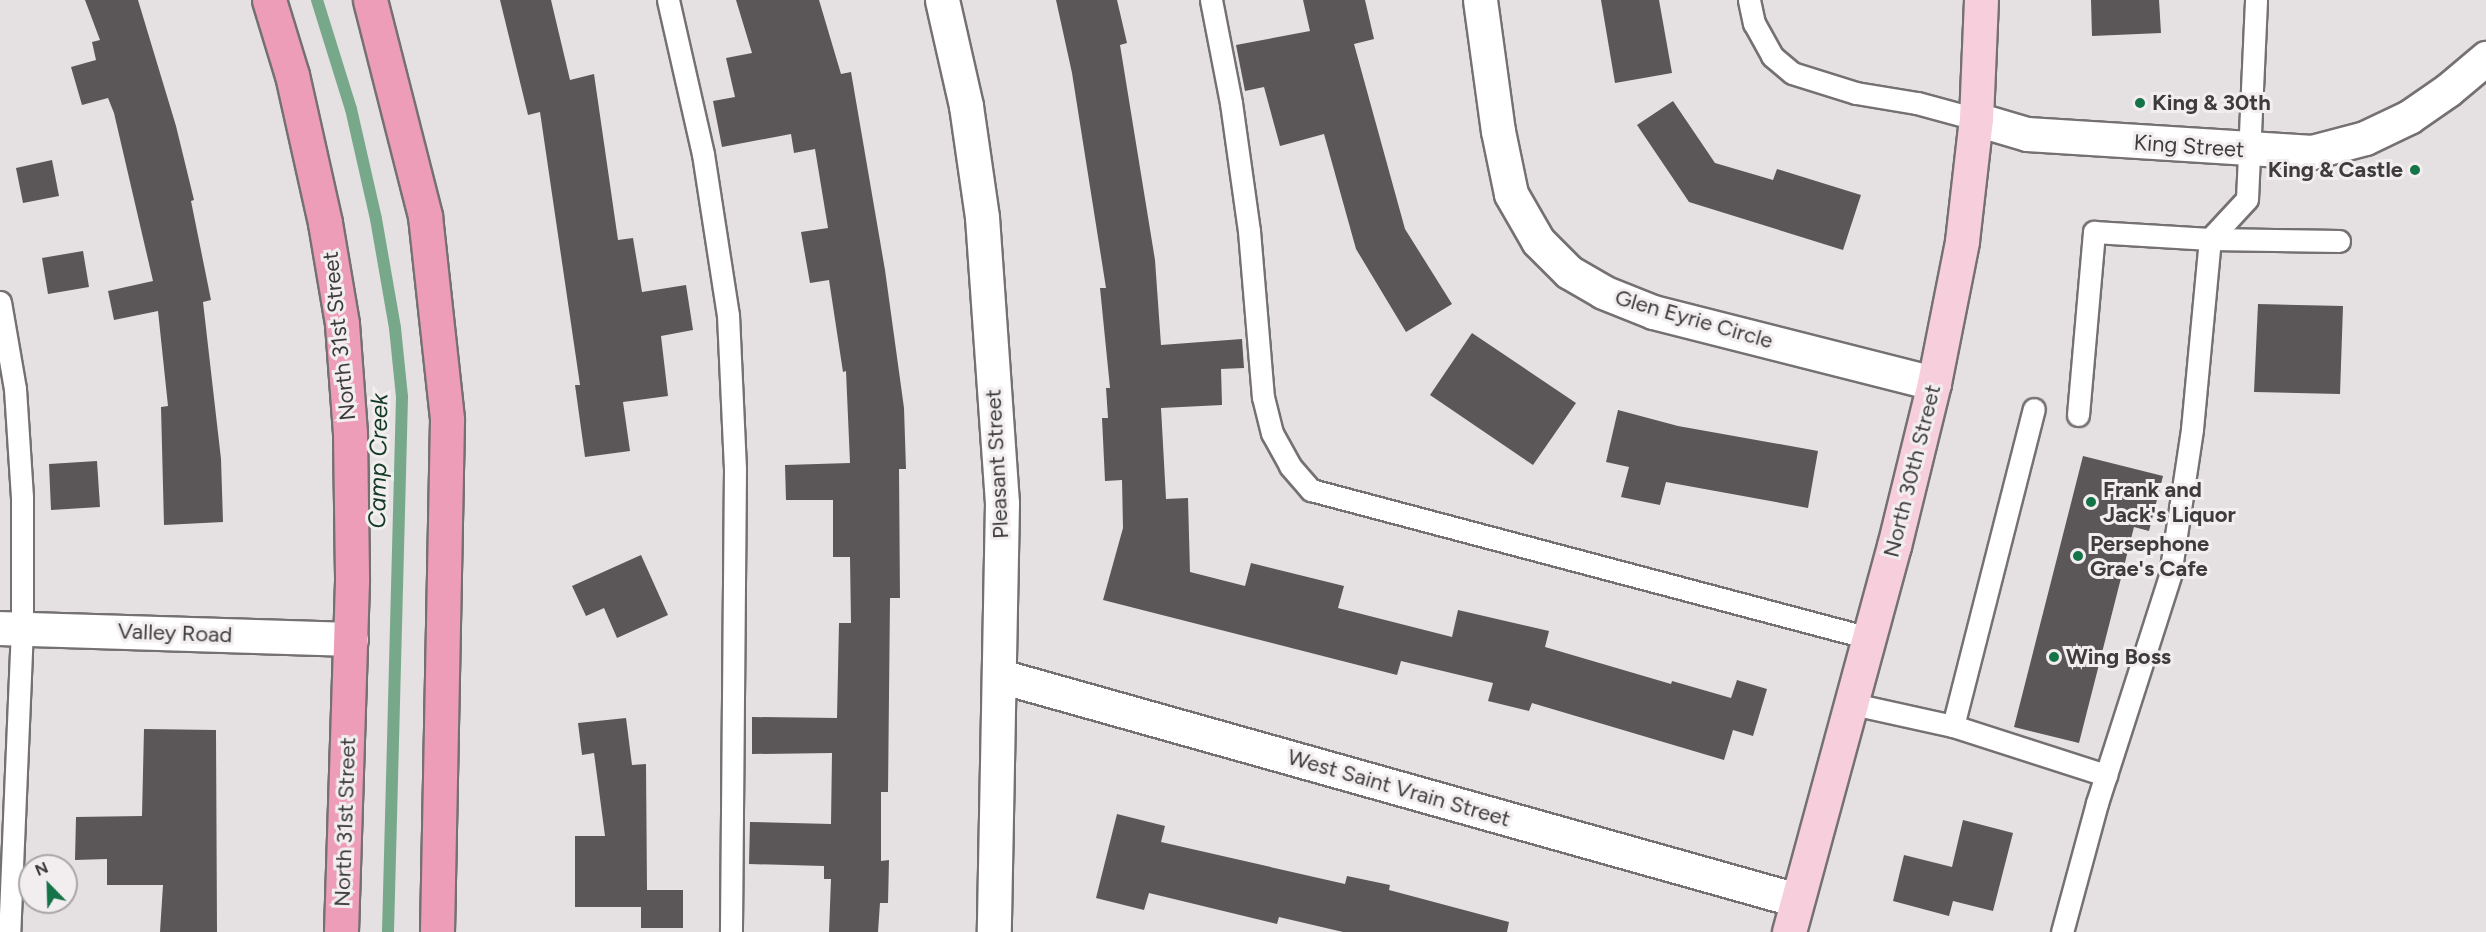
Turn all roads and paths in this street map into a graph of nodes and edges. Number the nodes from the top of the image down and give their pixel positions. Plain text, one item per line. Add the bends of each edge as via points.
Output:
1 (269, 0) edge
2 (370, 0) edge
3 (668, 0) edge
4 (942, 0) edge
5 (1211, 0) edge
6 (1480, 0) edge
7 (1749, 0) edge
8 (1981, 0) edge
9 (2256, 0) edge
10 (2486, 58) edge
11 (1976, 119) junction
12 (2251, 150) junction
13 (2210, 239) junction
14 (2338, 241) dead end
15 (0, 302) edge
16 (1934, 383) junction
17 (2034, 410) dead end
18 (2078, 415) dead end
19 (11, 628) edge
20 (1869, 638) junction
21 (351, 639) junction
22 (1000, 676) junction
23 (1853, 704) junction
24 (1953, 726) junction
25 (2106, 775) junction
26 (6, 878) edge
27 (1797, 900) junction
28 (9, 932) edge
29 (341, 932) edge
30 (437, 932) edge
31 (731, 932) edge
32 (994, 932) edge
33 (1789, 932) edge
34 (2062, 932) edge

1 - 21 main road, North 31st Street via 292,75 326,223 342,324 350,433
2 - 30 main road via 425,216 447,420
3 - 31 lane via 703,154 728,315 735,469
4 - 22 street, Pleasant Street via 966,106 982,217 1002,504
5 - 20 lane via 1231,103 1249,231 1263,397 1272,433 1290,466 1311,490
6 - 16 street, Glen Eyrie Circle via 1511,194 1538,241 1569,272 1603,292 1653,312
7 - 11 lane via 1754,23 1772,56 1791,73 1856,93 1917,103
8 - 11 main road, North 30th Street
9 - 12 lane
10 - 12 street, King Street via 2429,104 2365,138 2312,152
11 - 12 street, King Street via 2027,134
11 - 16 main road, North 30th Street via 1962,241
12 - 13 lane via 2247,199
13 - 14 lane
13 - 18 lane via 2094,232
13 - 25 lane via 2193,429 2170,575
15 - 19 lane via 16,410 22,497
16 - 20 main road, North 30th Street
17 - 24 lane
19 - 21 street, Valley Road
19 - 26 lane
20 - 23 main road, North 30th Street
21 - 29 main road, North 31st Street
22 - 27 street, West Saint Vrain Street
22 - 32 street, Pleasant Street
23 - 24 lane
23 - 27 main road, North 30th Street
24 - 25 lane
25 - 34 lane
26 - 28 lane
27 - 33 main road, North 30th Street

